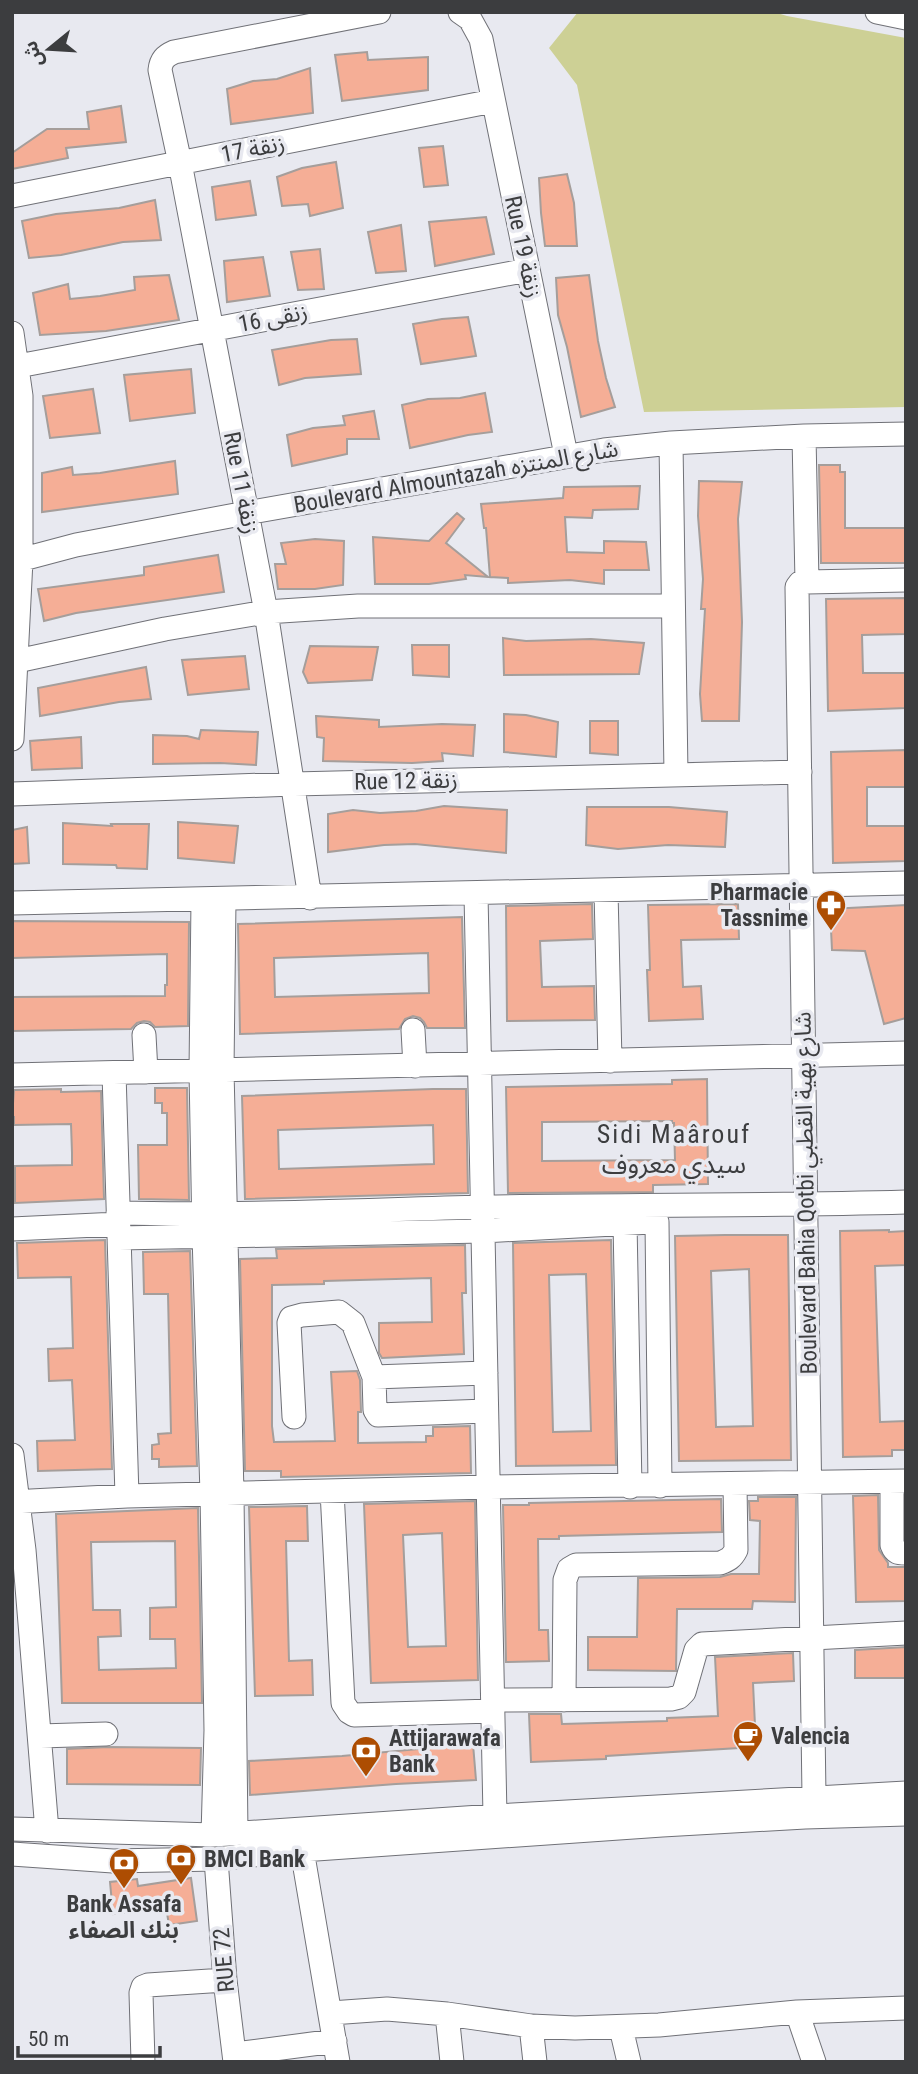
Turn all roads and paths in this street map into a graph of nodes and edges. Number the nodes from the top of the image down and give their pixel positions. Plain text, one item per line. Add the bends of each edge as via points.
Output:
1 (379, 12) edge
2 (460, 12) edge
3 (877, 12) edge
4 (906, 18) edge
5 (493, 101) junction
6 (180, 163) junction
7 (12, 196) edge
8 (528, 270) junction
9 (211, 330) junction
10 (12, 333) edge
11 (18, 366) junction
12 (906, 435) edge
13 (804, 436) junction
14 (671, 443) junction
15 (566, 455) junction
16 (246, 513) junction
17 (17, 561) edge
18 (906, 580) edge
19 (802, 586) junction
20 (673, 606) junction
21 (266, 612) junction
22 (17, 661) junction
23 (12, 739) edge
24 (676, 774) junction
25 (294, 784) junction
26 (806, 785) junction
27 (12, 794) edge
28 (906, 883) edge
29 (801, 886) junction
30 (606, 891) junction
31 (476, 894) junction
32 (310, 898) junction
33 (214, 900) junction
34 (12, 903) edge
35 (413, 1030) dead end
36 (144, 1035) dead end
37 (906, 1053) edge
38 (804, 1056) junction
39 (610, 1061) junction
40 (480, 1064) junction
41 (415, 1066) junction
42 (212, 1070) junction
43 (146, 1072) junction
44 (114, 1073) junction
45 (12, 1075) edge
46 (906, 1202) edge
47 (483, 1208) junction
48 (806, 1212) junction
49 (906, 1217) edge
50 (625, 1222) junction
51 (657, 1222) junction
52 (119, 1225) junction
53 (214, 1225) junction
54 (12, 1229) edge
55 (483, 1231) junction
56 (486, 1373) junction
57 (374, 1377) junction
58 (486, 1411) junction
59 (294, 1417) dead end
60 (12, 1455) edge
61 (899, 1482) edge
62 (810, 1483) junction
63 (736, 1484) junction
64 (660, 1486) junction
65 (631, 1487) junction
66 (489, 1488) junction
67 (331, 1491) junction
68 (222, 1494) junction
69 (127, 1496) junction
70 (15, 1502) edge
71 (906, 1553) edge
72 (906, 1633) edge
73 (812, 1638) junction
74 (564, 1700) junction
75 (493, 1706) junction
76 (106, 1734) dead end
77 (40, 1736) junction
78 (906, 1793) edge
79 (814, 1797) junction
80 (906, 1814) edge
81 (495, 1816) junction
82 (12, 1829) edge
83 (47, 1831) junction
84 (225, 1835) junction
85 (302, 1850) junction
86 (12, 1854) edge
87 (216, 1859) junction
88 (225, 1980) junction
89 (906, 2008) edge
90 (797, 2012) junction
91 (331, 2013) junction
92 (447, 2014) junction
93 (531, 2026) junction
94 (621, 2028) junction
95 (337, 2052) edge
96 (235, 2058) edge
97 (143, 2062) edge
98 (452, 2062) edge
99 (535, 2062) edge
100 (629, 2062) edge
101 (814, 2062) edge

1 - 6 street, Rue 11 زنقة via 166,55 160,70
2 - 5 street, Rue 19 زنقة via 470,19 481,39
3 - 4 street
5 - 6 street, زنقة 17
5 - 8 street, Rue 19 زنقة
6 - 7 street, زنقة 17
6 - 9 street, Rue 11 زنقة
8 - 9 street, زنقى 16
8 - 15 street, Rue 19 زنقة
9 - 11 street, زنقى 16
9 - 16 street, Rue 11 زنقة
10 - 11 street
11 - 17 street
12 - 13 street, Boulevard Almountazah شارع المنتزه
13 - 14 street, Boulevard Almountazah شارع المنتزه
13 - 19 street, Boulevard Bahia Qotbi شارع بهية القطبي
14 - 15 street, Boulevard Almountazah شارع المنتزه
14 - 20 street
15 - 16 street, Boulevard Almountazah شارع المنتزه
16 - 17 street, Boulevard Almountazah شارع المنتزه via 76,545
16 - 21 street, Rue 11 زنقة
17 - 22 street
18 - 19 street
19 - 26 street, Boulevard Bahia Qotbi شارع بهية القطبي
20 - 21 street via 358,606
20 - 24 street
21 - 22 street
21 - 25 street, Rue 11 زنقة
22 - 23 street
24 - 25 street, Rue 12 زنقة
24 - 26 street, Rue 12 زنقة
25 - 27 street, Rue 12 زنقة
25 - 32 street, Rue 11 زنقة
26 - 29 street, Boulevard Bahia Qotbi شارع بهية القطبي
28 - 29 street
29 - 30 street
29 - 38 street, Boulevard Bahia Qotbi شارع بهية القطبي
30 - 31 street
30 - 39 street
31 - 32 street
31 - 40 street
32 - 33 street
33 - 34 street
33 - 42 street
35 - 41 street
36 - 43 street
37 - 38 street
38 - 39 street
38 - 48 street, Boulevard Bahia Qotbi شارع بهية القطبي
39 - 40 street
40 - 41 street
40 - 47 street via 474,1143
41 - 42 street
42 - 43 street
42 - 53 street
43 - 44 street
44 - 45 street
44 - 52 street
46 - 48 street
47 - 48 street
47 - 53 street
47 - 55 street
48 - 49 street
48 - 51 street
48 - 62 street, Boulevard Bahia Qotbi شارع بهية القطبي via 816,1263
50 - 51 street
50 - 55 street
50 - 65 street
51 - 64 street
52 - 53 street
52 - 54 street
52 - 69 street
53 - 55 street
53 - 68 street
55 - 56 street via 474,1301
56 - 57 street
56 - 58 street
57 - 58 street via 378,1415
57 - 59 street via 347,1317 339,1312 296,1315 289,1323
58 - 66 street
60 - 70 street
61 - 62 street
61 - 71 street via 892,1545 897,1553
62 - 63 street
62 - 73 street, Boulevard Bahia Qotbi شارع بهية القطبي
63 - 64 street
63 - 74 street via 736,1550 732,1558 720,1563 569,1569 565,1580
64 - 65 street
65 - 66 street
66 - 67 street
66 - 75 street
67 - 68 street
67 - 75 street via 346,1708 354,1715
68 - 69 street
68 - 84 street
69 - 70 street
70 - 77 street
72 - 73 street
73 - 74 street via 702,1644 696,1650 684,1692 671,1699
73 - 79 street, Boulevard Bahia Qotbi شارع بهية القطبي
74 - 75 street
75 - 81 street
76 - 77 street
77 - 83 street
78 - 79 street
79 - 81 street
80 - 85 street via 662,1825
81 - 84 street
82 - 83 street
83 - 84 street
85 - 87 street
85 - 91 street
86 - 87 street via 113,1861
87 - 88 street, RUE 72
88 - 96 street, RUE 72
88 - 97 street via 143,1987
89 - 90 street
90 - 94 street
90 - 101 street
91 - 92 street via 387,2009
91 - 95 street
92 - 93 street
92 - 98 street
93 - 94 street
93 - 99 street
94 - 100 street
95 - 96 street

